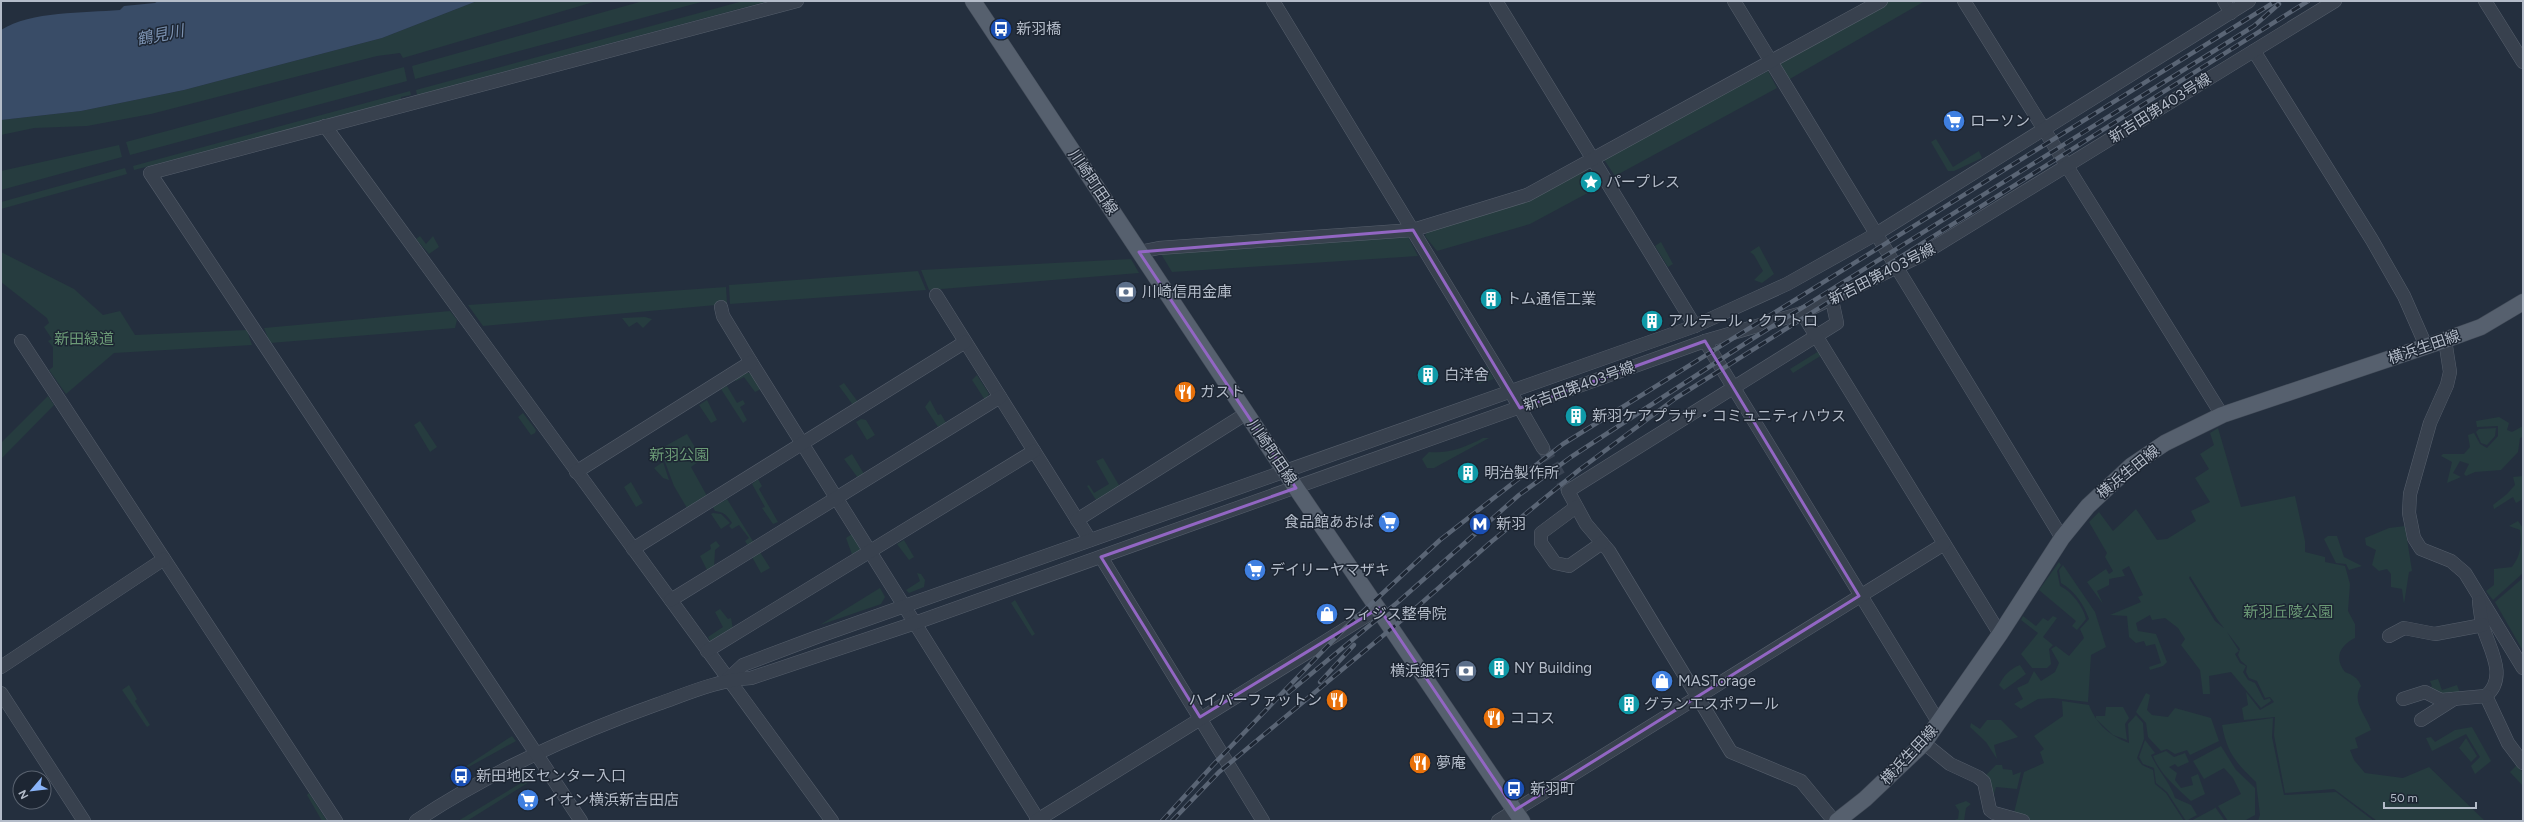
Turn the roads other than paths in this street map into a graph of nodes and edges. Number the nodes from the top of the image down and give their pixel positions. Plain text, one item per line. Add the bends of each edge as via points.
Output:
1 (797, 1) edge
2 (973, 1) edge
3 (1273, 1) edge
4 (1496, 1) edge
5 (1734, 1) edge
6 (1881, 1) edge
7 (1964, 1) edge
8 (2224, 1) edge
9 (2249, 1) edge
10 (2335, 1) edge
11 (2485, 1) edge
12 (2230, 13) junction
13 (2254, 51) junction
14 (1771, 61) junction
15 (2523, 62) edge
16 (325, 126) junction
17 (2044, 129) junction
18 (1593, 159) junction
19 (2066, 166) junction
20 (1413, 230) junction
21 (1876, 234) junction
22 (1139, 252) junction
23 (1896, 267) junction
24 (936, 295) dead end
25 (1832, 300) junction
26 (2523, 302) edge
27 (720, 307) dead end
28 (1802, 313) junction
29 (1695, 326) junction
30 (1817, 336) junction
31 (2445, 340) junction
32 (22, 341) dead end
33 (1705, 341) junction
34 (965, 342) junction
35 (2426, 346) junction
36 (751, 362) junction
37 (1733, 388) junction
38 (1510, 390) junction
39 (1000, 397) junction
40 (1520, 408) junction
41 (1247, 413) junction
42 (2222, 415) junction
43 (802, 444) junction
44 (1543, 448) tunnel mouth
45 (1034, 451) junction
46 (1285, 470) junction
47 (576, 472) junction
48 (1296, 488) junction
49 (836, 498) junction
50 (1576, 507) junction
51 (1077, 520) junction
52 (2062, 538) junction
53 (1090, 540) junction
54 (1602, 543) junction
55 (1944, 544) junction
56 (633, 549) junction
57 (870, 551) junction
58 (1101, 557) junction
59 (164, 559) junction
60 (2478, 595) junction
61 (1859, 596) junction
62 (671, 600) junction
63 (904, 606) junction
64 (1378, 608) junction
65 (915, 623) junction
66 (2483, 625) junction
67 (2000, 634) junction
68 (2389, 636) dead end
69 (707, 651) junction
70 (1, 667) edge
71 (2523, 668) edge
72 (727, 680) junction
73 (1, 693) edge
74 (2486, 696) junction
75 (1698, 697) junction
76 (2403, 699) dead end
77 (2454, 699) junction
78 (1200, 717) junction
79 (2421, 720) dead end
80 (1939, 723) junction
81 (1924, 743) junction
82 (536, 754) junction
83 (2523, 763) edge
84 (1519, 816) edge
85 (84, 821) edge
86 (336, 821) edge
87 (416, 821) edge
88 (581, 821) edge
89 (832, 821) edge
90 (1038, 821) edge
91 (1263, 821) edge
92 (1498, 821) edge
93 (1834, 821) edge
94 (1837, 821) edge
95 (2023, 821) edge

1 - 16 street
2 - 22 main road, 川崎町田線
3 - 20 street
4 - 18 street
5 - 14 street
6 - 14 street
7 - 17 street
8 - 12 street
9 - 12 street, 新吉田第403号線
10 - 13 street, 新吉田第403号線
11 - 15 street
12 - 17 street, 新吉田第403号線
13 - 19 street, 新吉田第403号線
13 - 35 street via 2372,240 2404,296
14 - 18 street
14 - 21 street
16 - 47 street
16 - 82 street via 150,173
17 - 19 street
17 - 21 street, 新吉田第403号線
18 - 20 street via 1526,196
18 - 29 street
19 - 23 street, 新吉田第403号線 via 1918,257
19 - 42 street
20 - 22 street via 1159,248
20 - 38 street
21 - 23 street
21 - 29 street, 新吉田第403号線 via 1787,284
22 - 41 main road, 川崎町田線
23 - 25 street, 新吉田第403号線
23 - 52 street
24 - 34 street
25 - 28 street, 新吉田第403号線
25 - 30 street via 1837,323
26 - 31 main road, 横浜生田線 via 2481,327
27 - 36 street
28 - 30 street
28 - 33 street, 新吉田第403号線
29 - 38 street, 新吉田第403号線
30 - 37 street
30 - 55 street
31 - 35 main road, 横浜生田線
31 - 60 street via 2450,372 2430,423 2410,494 2409,513 2414,538 2421,549 2451,561 2465,574
32 - 59 street
33 - 37 street
33 - 40 street, 新吉田第403号線
34 - 39 street
34 - 43 street
35 - 42 main road, 横浜生田線
36 - 43 street
36 - 47 street
37 - 50 street via 1568,491
37 - 61 street
38 - 40 street
38 - 46 street, 新吉田第403号線
39 - 45 street
39 - 49 street
40 - 44 street
40 - 48 street, 新吉田第403号線
41 - 46 main road, 川崎町田線
41 - 51 street
42 - 52 main road, 横浜生田線 via 2171,439 2131,466 2088,506
43 - 49 street
43 - 56 street
45 - 51 street
45 - 57 street
46 - 48 main road, 川崎町田線
46 - 53 street, 新吉田第403号線
47 - 56 street
48 - 58 street, 新吉田第403号線
48 - 64 main road, 川崎町田線
49 - 57 street
49 - 62 street
50 - 54 street
50 - 54 street via 1541,533 1541,543 1555,563 1569,566
51 - 53 street
52 - 67 main road, 横浜生田線
53 - 63 street, 新吉田第403号線
54 - 75 street
55 - 61 street
55 - 67 street
56 - 62 street
57 - 63 street
57 - 69 street
58 - 65 street, 新吉田第403号線
58 - 78 street
59 - 70 street
59 - 86 street
60 - 66 street
60 - 71 street
61 - 75 street
61 - 80 street
62 - 69 street
63 - 65 street
63 - 72 street, 新吉田第403号線 via 743,665
64 - 78 street
64 - 84 main road, 川崎町田線
65 - 72 street, 新吉田第403号線 via 751,678
65 - 90 street
66 - 68 street via 2435,634 2404,628
66 - 74 street via 2494,654 2497,677 2493,689
67 - 80 main road, 横浜生田線
69 - 72 street
72 - 82 street via 618,718
72 - 89 street
73 - 85 street
74 - 77 street
74 - 83 street via 2508,743
75 - 84 street
75 - 93 street via 1731,752 1801,781
76 - 77 street via 2425,692 2441,700
77 - 79 street
78 - 90 street
78 - 91 street
80 - 81 main road, 横浜生田線
81 - 94 main road, 横浜生田線 via 1865,799
81 - 95 street via 1950,764 1984,782 1990,810
82 - 87 street via 459,793
82 - 88 street
84 - 92 street

